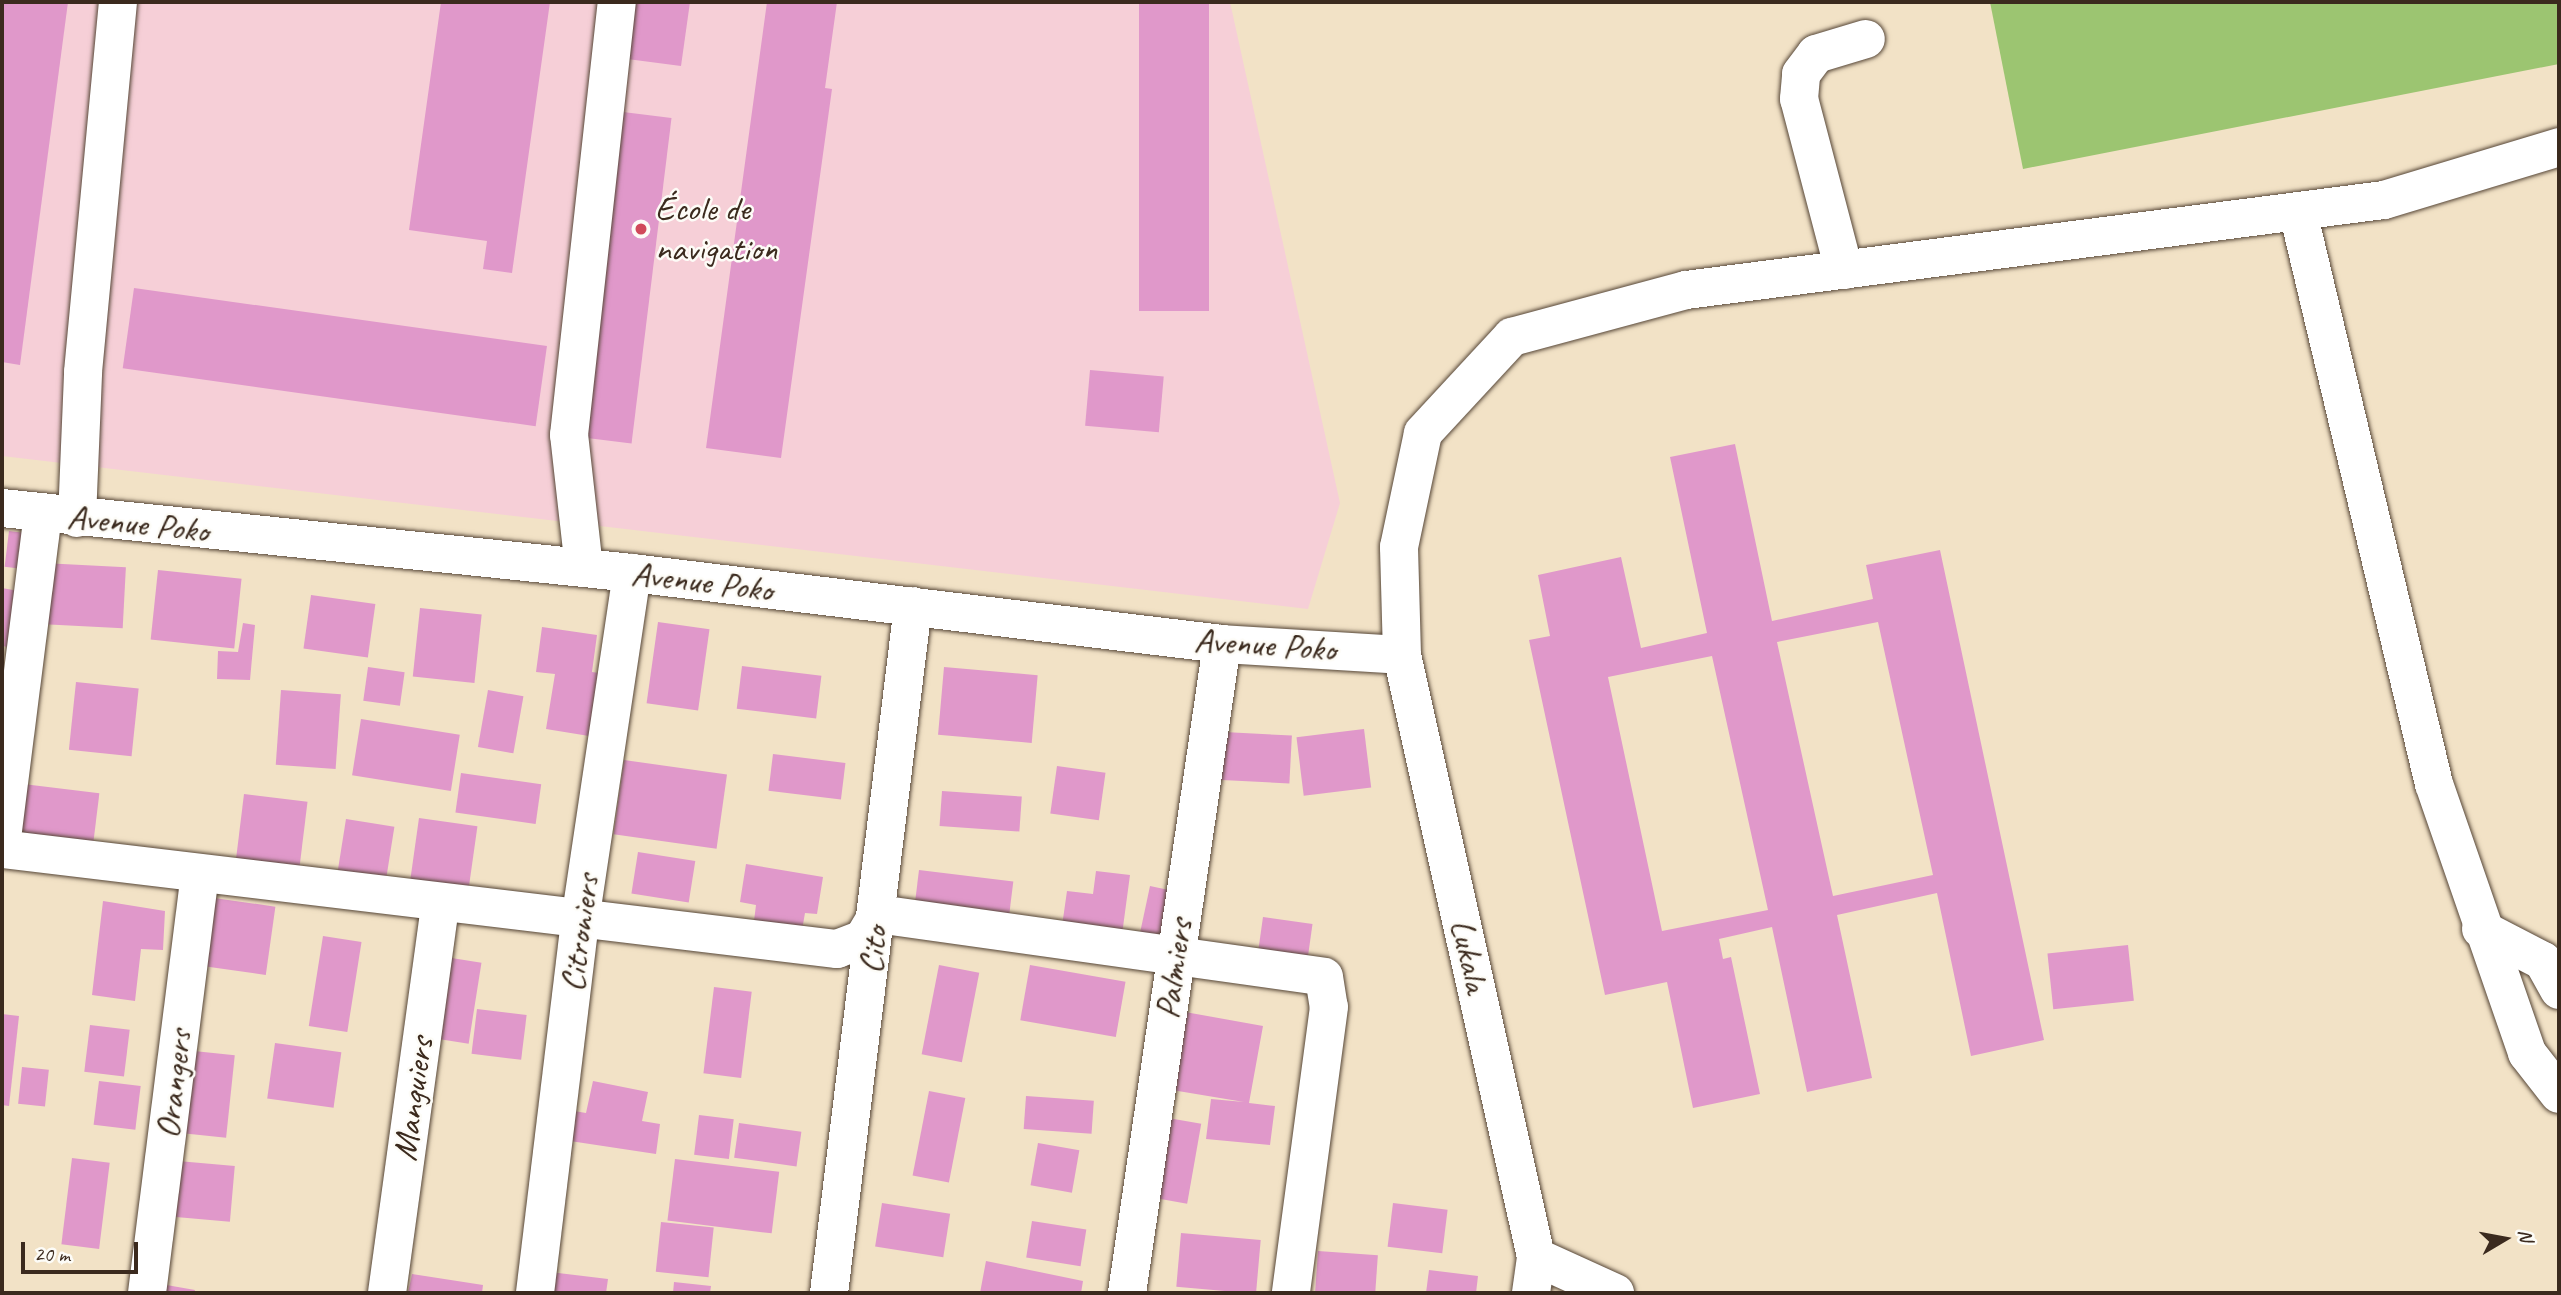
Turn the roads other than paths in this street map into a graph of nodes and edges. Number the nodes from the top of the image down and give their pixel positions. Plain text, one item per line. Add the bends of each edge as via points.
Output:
1 (118, 2) edge
2 (617, 2) edge
3 (1866, 39) dead end
4 (2559, 147) edge
5 (2298, 212) junction
6 (1844, 270) junction
7 (2, 508) edge
8 (60, 516) junction
9 (584, 568) junction
10 (632, 573) junction
11 (913, 606) junction
12 (1222, 644) junction
13 (1402, 655) junction
14 (2, 838) edge
15 (2, 849) edge
16 (200, 875) junction
17 (440, 904) junction
18 (877, 914) junction
19 (580, 921) junction
20 (2481, 929) junction
21 (1175, 958) junction
22 (2559, 990) edge
23 (2559, 1094) edge
24 (1533, 1275) edge
25 (148, 1293) edge
26 (387, 1293) edge
27 (535, 1293) edge
28 (829, 1293) edge
29 (1127, 1293) edge
30 (1291, 1293) edge
31 (1615, 1293) edge

1 - 8 street via 83,372
2 - 9 street via 569,435
3 - 6 street via 1816,54 1801,74 1799,99
4 - 5 street, Lukala via 2384,200
5 - 6 street, Lukala
5 - 20 street via 2434,784
6 - 13 street, Lukala via 1686,290 1512,337 1423,433 1398,547
7 - 8 street, Avenue Poko
8 - 9 street, Avenue Poko
8 - 14 street
9 - 10 street, Avenue Poko
10 - 11 street, Avenue Poko
10 - 19 street, Citroniers
11 - 12 street, Avenue Poko
11 - 18 street, Cito
12 - 13 street, Avenue Poko
12 - 21 street, Palmiers
13 - 24 street, Lukala
15 - 16 street
16 - 17 street
16 - 25 street, Orangers
17 - 19 street
17 - 26 street, Manguiers
18 - 19 street via 863,939 837,949
18 - 21 street
18 - 28 street, Cito
19 - 27 street, Citroniers
20 - 22 street via 2543,961
20 - 23 street via 2527,1053
21 - 29 street, Palmiers
21 - 30 street via 1324,977 1329,984
24 - 31 street

